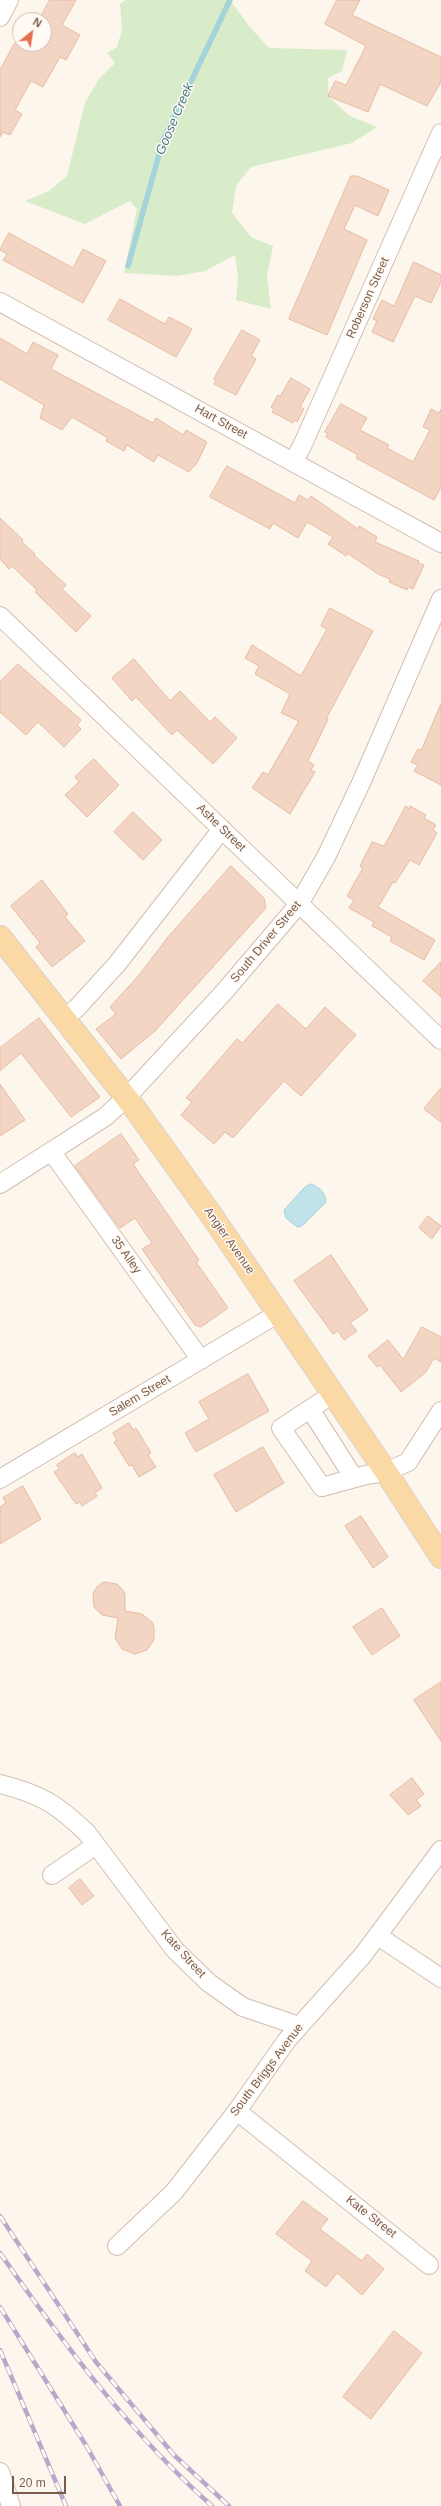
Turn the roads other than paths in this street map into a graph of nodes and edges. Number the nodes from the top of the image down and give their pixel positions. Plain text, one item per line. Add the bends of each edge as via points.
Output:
1 (9, 0) edge
2 (0, 17) edge
3 (441, 133) edge
4 (0, 302) edge
5 (293, 462) junction
6 (441, 542) edge
7 (441, 599) edge
8 (0, 616) edge
9 (222, 829) junction
10 (299, 904) junction
11 (0, 937) edge
12 (63, 1018) junction
13 (441, 1040) edge
14 (127, 1097) junction
15 (51, 1150) junction
16 (0, 1184) edge
17 (280, 1313) junction
18 (201, 1360) junction
19 (333, 1394) junction
20 (310, 1409) junction
21 (441, 1411) edge
22 (386, 1472) junction
23 (354, 1478) junction
24 (0, 1479) edge
25 (441, 1558) edge
26 (0, 1784) edge
27 (96, 1845) junction
28 (441, 1850) edge
29 (52, 1875) dead end
30 (378, 1936) junction
31 (441, 1978) edge
32 (299, 2026) junction
33 (237, 2111) junction
34 (117, 2246) dead end
35 (429, 2264) dead end
36 (0, 2472) edge
37 (11, 2506) edge

1 - 2 street
3 - 5 street, Roberson Street
4 - 5 street, Hart Street
5 - 6 street, Hart Street
7 - 10 street, South Driver Street via 361,782 326,857
8 - 9 street, Ashe Street
9 - 10 street, Ashe Street
9 - 12 street via 117,964 76,1009
10 - 13 street, Ashe Street
10 - 14 street, South Driver Street via 224,992
11 - 12 main road, Angier Avenue
12 - 14 main road, Angier Avenue
14 - 15 street, South Driver Street via 105,1117
14 - 17 main road, Angier Avenue
15 - 16 street, South Driver Street
15 - 18 street, 35 Alley
17 - 18 street, Salem Street
17 - 19 main road, Angier Avenue
18 - 24 street, Salem Street
19 - 20 street
19 - 22 main road, Angier Avenue
20 - 23 street
20 - 23 street via 282,1428 322,1487
21 - 22 street via 408,1462
22 - 23 street
22 - 25 main road, Angier Avenue
26 - 27 street, Kate Street via 38,1795 70,1817
27 - 29 street
27 - 32 street, Kate Street via 175,1950 209,1983 243,2007
28 - 30 street, South Briggs Avenue
30 - 31 street
30 - 32 street, South Briggs Avenue
32 - 33 street, South Briggs Avenue
33 - 34 street, South Briggs Avenue via 174,2192
33 - 35 street, Kate Street
36 - 37 street

